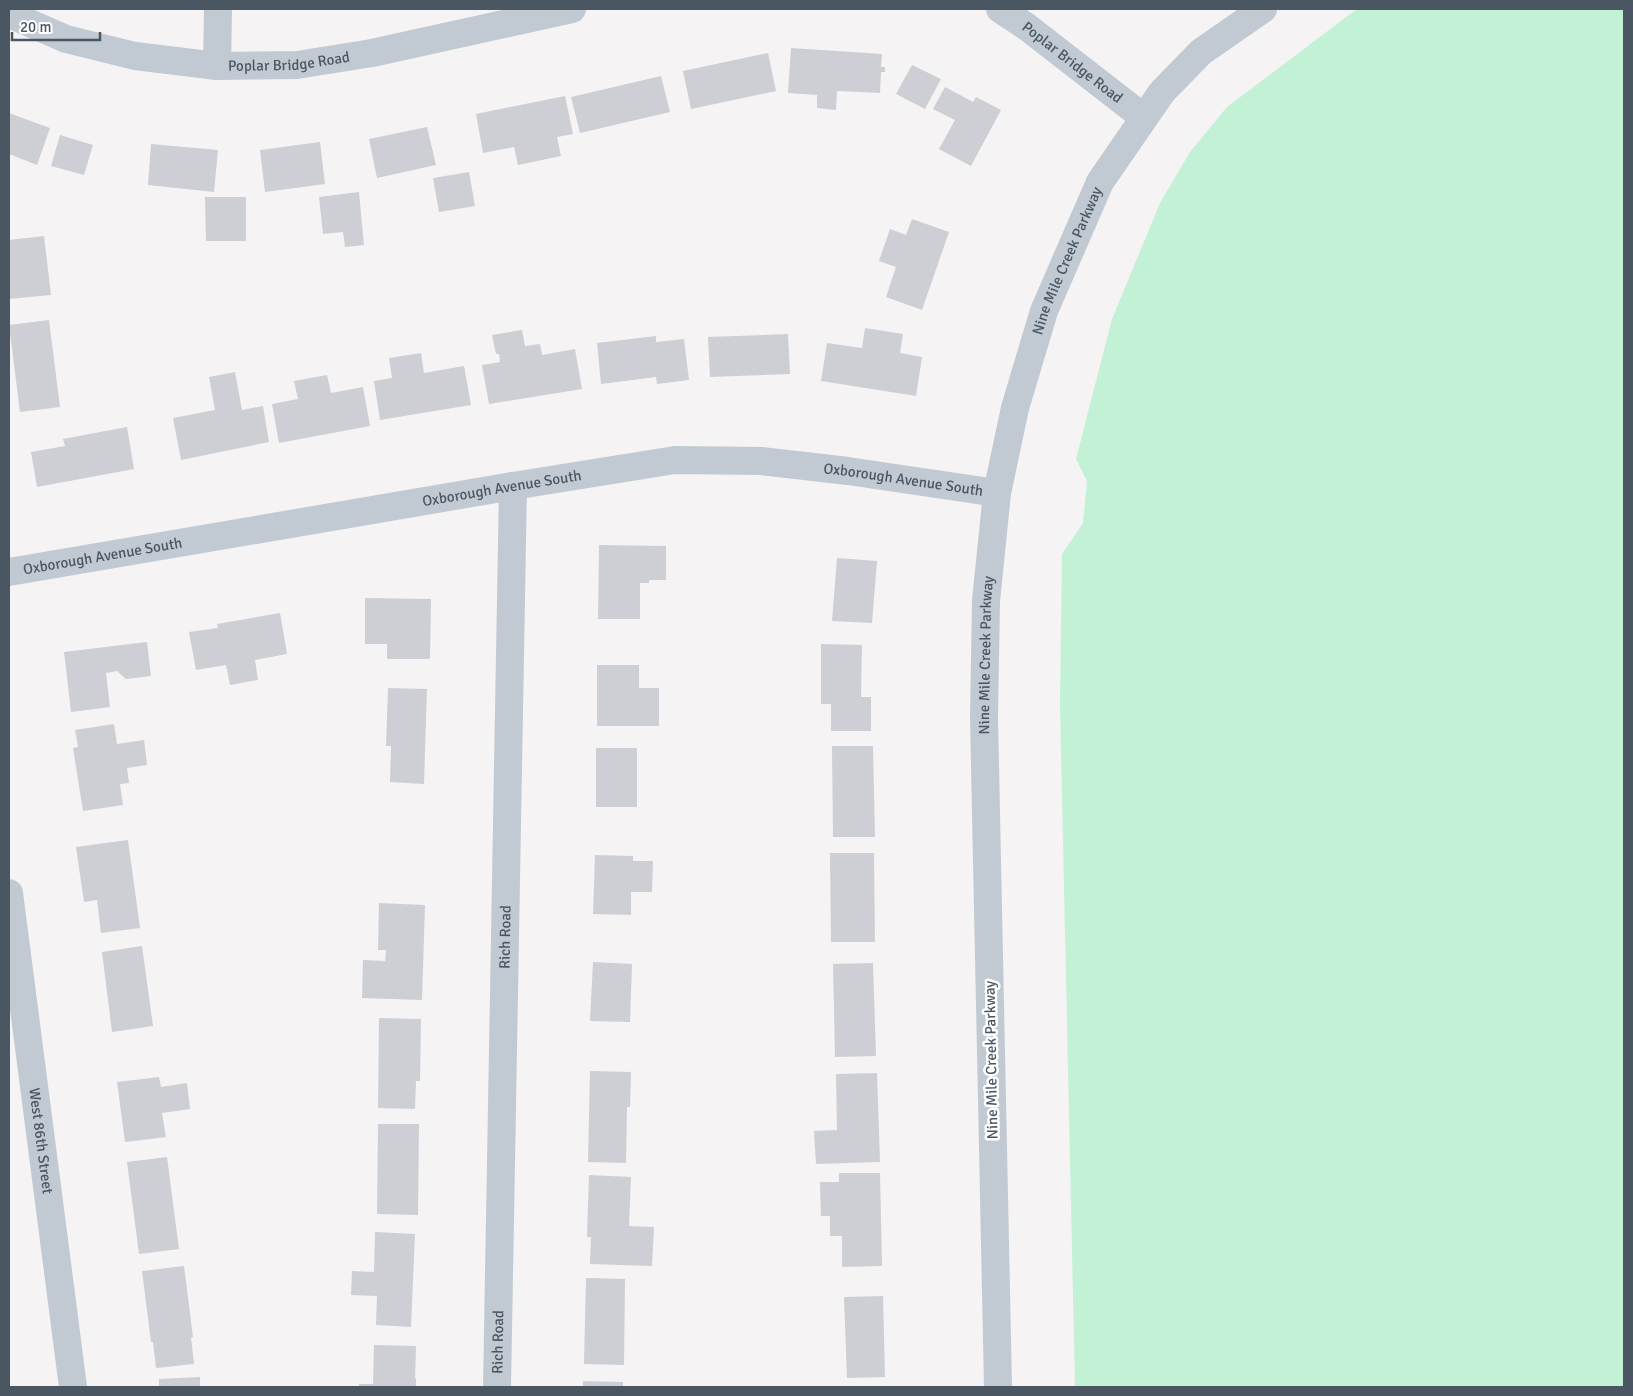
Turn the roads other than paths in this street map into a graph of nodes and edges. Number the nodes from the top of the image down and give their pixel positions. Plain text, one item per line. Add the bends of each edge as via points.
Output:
1 (218, 9) edge
2 (572, 9) edge
3 (1000, 9) edge
4 (1263, 9) edge
5 (9, 14) edge
6 (217, 66) junction
7 (1143, 117) junction
8 (513, 486) junction
9 (997, 493) junction
10 (9, 572) edge
11 (9, 894) edge
12 (73, 1387) edge
13 (497, 1387) edge
14 (998, 1387) edge

1 - 6 street
2 - 6 street, Poplar Bridge Road via 372,53 297,65
3 - 7 street, Poplar Bridge Road via 1028,27
4 - 7 street, Nine Mile Creek Parkway via 1201,52
5 - 6 street, Poplar Bridge Road via 66,39 127,54
7 - 9 street, Nine Mile Creek Parkway via 1100,182 1044,311 1015,408
8 - 9 street, Oxborough Avenue South via 675,460 761,461
8 - 10 street, Oxborough Avenue South
8 - 13 street, Rich Road
9 - 14 street, Nine Mile Creek Parkway via 986,601 984,717
11 - 12 street, West 86th Street

